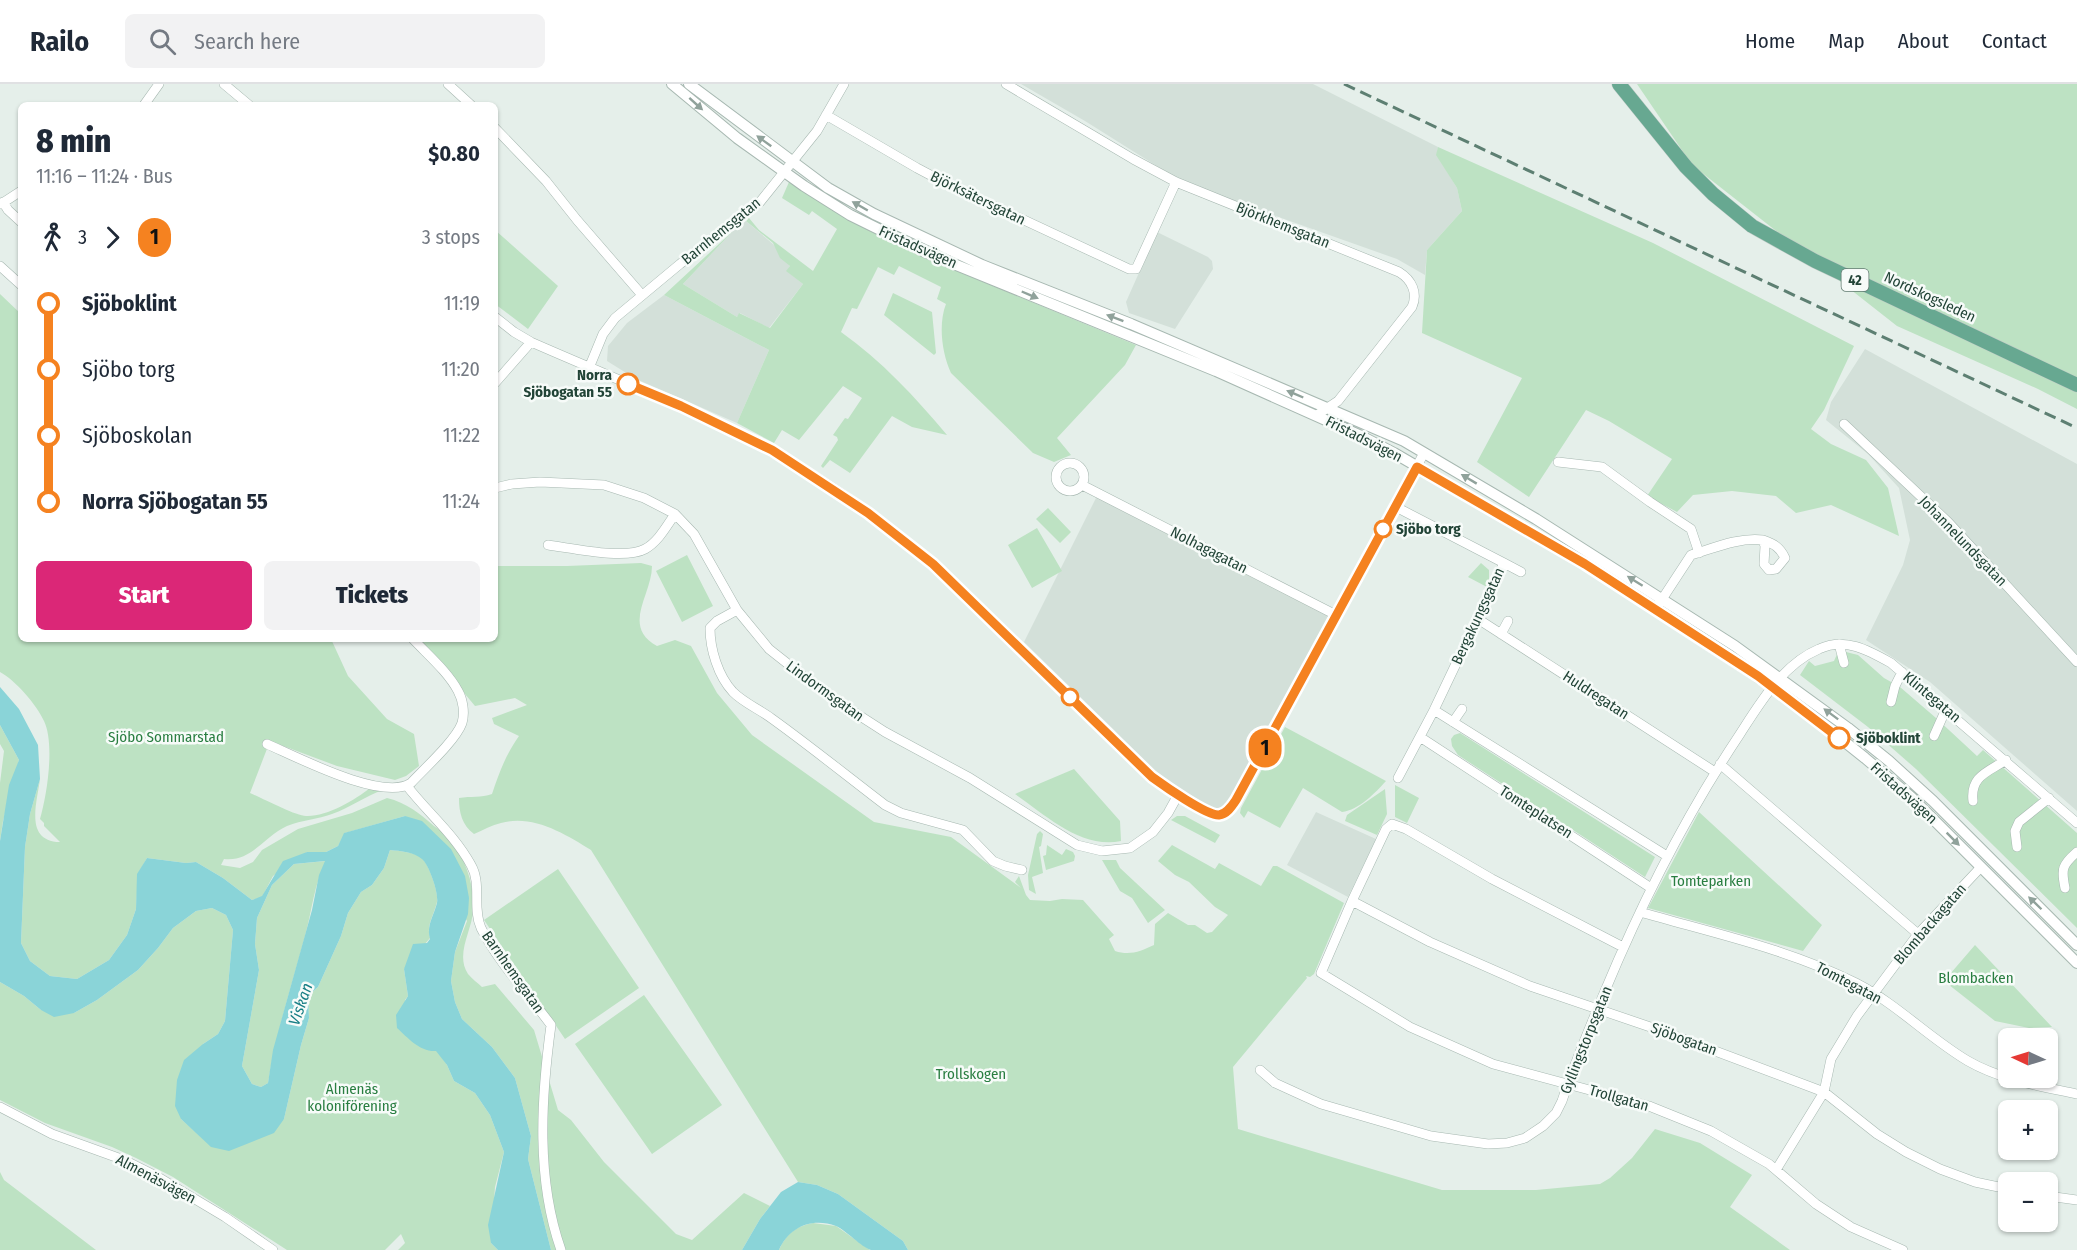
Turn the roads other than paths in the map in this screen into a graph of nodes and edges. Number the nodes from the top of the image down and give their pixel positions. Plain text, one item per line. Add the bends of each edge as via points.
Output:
1 (159, 84) edge
2 (224, 84) edge
3 (448, 84) edge
4 (672, 84) edge
5 (689, 84) edge
6 (844, 84) edge
7 (1006, 84) edge
8 (1619, 84) edge
9 (146, 102) edge
10 (245, 102) edge
11 (468, 102) edge
12 (826, 114) junction
13 (498, 131) edge
14 (793, 162) junction
15 (785, 172) junction
16 (1176, 182) junction
17 (18, 193) edge
18 (2, 203) edge
19 (18, 219) edge
20 (0, 266) edge
21 (18, 282) edge
22 (642, 295) junction
23 (498, 319) edge
24 (531, 342) junction
25 (589, 368) junction
26 (498, 379) edge
27 (2077, 385) edge
28 (1328, 408) junction
29 (1317, 415) junction
30 (1844, 424) dead end
31 (1424, 453) junction
32 (1558, 462) dead end
33 (1417, 467) junction
34 (1082, 485) dead end
35 (498, 487) edge
36 (1396, 507) junction
37 (675, 514) junction
38 (1763, 540) dead end
39 (548, 545) dead end
40 (1699, 553) junction
41 (1504, 563) junction
42 (1521, 572) dead end
43 (1663, 599) junction
44 (737, 610) junction
45 (1655, 610) junction
46 (1336, 615) junction
47 (1478, 619) junction
48 (1508, 621) dead end
49 (1505, 640) junction
50 (416, 642) edge
51 (1839, 644) junction
52 (2077, 662) edge
53 (1844, 663) dead end
54 (1902, 672) junction
55 (1777, 683) junction
56 (1891, 702) dead end
57 (1462, 709) dead end
58 (1946, 709) junction
59 (1434, 710) junction
60 (1453, 722) junction
61 (1934, 736) dead end
62 (1420, 737) junction
63 (267, 744) dead end
64 (2006, 760) junction
65 (1717, 768) junction
66 (1398, 778) dead end
67 (407, 786) junction
68 (1178, 795) junction
69 (2049, 798) junction
70 (1973, 801) dead end
71 (2077, 823) edge
72 (2017, 847) dead end
73 (2077, 852) edge
74 (1667, 856) junction
75 (1981, 867) junction
76 (1022, 870) dead end
77 (1652, 888) junction
78 (2065, 888) dead end
79 (1352, 901) junction
80 (1640, 912) junction
81 (1918, 934) junction
82 (2077, 945) edge
83 (1623, 947) junction
84 (2077, 963) edge
85 (1875, 993) junction
86 (1597, 1009) junction
87 (1260, 1070) dead end
88 (1568, 1083) junction
89 (1824, 1092) junction
90 (2077, 1094) edge
91 (0, 1107) edge
92 (1776, 1170) junction
93 (1998, 1187) edge
94 (2058, 1197) edge
95 (2077, 1200) edge
96 (273, 1250) edge
97 (561, 1250) edge
98 (1903, 1250) edge

1 - 9 street
2 - 10 street
3 - 11 street
4 -> 15 street, Fristadsvägen
14 -> 5 street, Fristadsvägen
6 - 12 street, Barnhemsgatan
7 - 16 street, Björkhemsgatan
8 - 27 main road, Nordskogsleden / 42 via 1686,167 1752,226 1815,261
12 - 14 street, Barnhemsgatan
12 - 16 street, Björksätersgatan via 951,186 1129,269 1136,269
13 - 22 street via 546,181
14 - 15 street, Barnhemsgatan
28 -> 14 street, Fristadsvägen via 918,236 828,188
15 - 22 street, Barnhemsgatan via 760,202
15 -> 29 street, Fristadsvägen via 850,215 927,252
16 - 28 street, Björkhemsgatan via 1399,272 1412,285 1412,307 1338,401
17 - 18 street
18 - 19 street
20 - 21 street
22 - 25 street, Barnhemsgatan via 608,325
23 - 24 street
24 - 25 street
24 - 26 street
25 - 68 street via 772,450 868,513 933,564 1152,777
28 - 29 street, Björkhemsgatan
28 - 31 street, Fristadsvägen
29 - 33 street, Fristadsvägen
30 - 52 street, Johannelundsgatan via 1948,522
31 - 33 street
43 -> 31 street, Fristadsvägen
32 - 40 street via 1602,467 1691,529
33 - 36 street
33 - 45 street, Fristadsvägen via 1585,564
34 - 46 street, Nolhagagatan
35 - 37 street, Lindormsgatan via 540,482 604,485 644,498
36 - 41 street, Bergakungsgatan
36 - 46 street
37 - 39 street via 654,542 636,553
37 - 44 street, Lindormsgatan via 694,534
38 - 40 street via 1751,539
40 - 43 street via 1691,555
41 - 42 street
41 - 47 street, Bergakungsgatan
43 - 45 street
43 - 55 street, Fristadsvägen via 1735,646
44 - 68 street, Lindormsgatan via 769,649 826,694 1077,845 1102,851 1130,848 1153,832
44 - 76 street via 710,628 710,641 720,670 732,690 885,805 963,830 993,861
45 - 55 street, Fristadsvägen
46 - 68 street via 1236,800 1224,813 1214,814
47 - 49 street, Huldregatan
47 - 59 street, Bergakungsgatan
48 - 49 street
49 - 65 street, Huldregatan
50 - 67 street via 451,680 463,711 462,723 453,737
51 - 53 street
51 - 54 street, Klintegatan via 1860,647
51 - 55 street via 1805,656
54 - 56 street
54 - 58 street, Klintegatan
55 - 65 street, Gyllingstorpsgatan
55 -> 75 street, Fristadsvägen via 1896,784
82 -> 55 street, Fristadsvägen via 1889,761 1812,700
57 - 60 street
58 - 61 street
58 - 64 street, Klintegatan
59 - 60 street
59 - 62 street, Bergakungsgatan
60 - 74 street
62 - 66 street, Bergakungsgatan
62 - 77 street, Tomteplatsen
63 - 67 street via 343,777 394,789
64 - 69 street, Klintegatan
64 - 70 street via 1975,782
65 - 74 street, Gyllingstorpsgatan
65 - 81 street, Huldregatan
67 - 97 street, Barnhemsgatan via 459,843 473,868 477,916 482,928 551,1025 544,1090 545,1178
69 - 71 street, Klintegatan
69 - 72 street via 2019,822
73 - 78 street via 2065,862
74 - 77 street, Gyllingstorpsgatan
75 - 81 street, Blombackagatan
75 - 84 street, Fristadsvägen
77 - 80 street, Gyllingstorpsgatan
79 - 83 street via 1386,829 1392,824
79 - 86 street, Sjöbogatan via 1430,942 1530,986
79 - 88 street, Trollgatan via 1321,973 1421,1032 1493,1064
80 - 83 street, Gyllingstorpsgatan
80 - 85 street, Tomtegatan via 1810,962
81 - 85 street, Blombackagatan
83 - 86 street, Gyllingstorpsgatan
85 - 89 street, Blombackagatan via 1831,1059
85 - 90 street, Tomtegatan via 1970,1062 2016,1080
86 - 88 street, Gyllingstorpsgatan
86 - 89 street, Sjöbogatan
87 - 88 street, Gyllingstorpsgatan via 1275,1083 1321,1104 1431,1136 1488,1144 1526,1138 1543,1126 1556,1113
88 - 92 street, Trollgatan via 1649,1106 1711,1131
89 - 92 street, Blombackagatan
89 - 93 street, Sjöbogatan via 1905,1152 1940,1169
91 - 96 street, Almenäsvägen via 52,1134 158,1177
92 - 98 street, Trollgatan via 1851,1227
94 - 95 street

